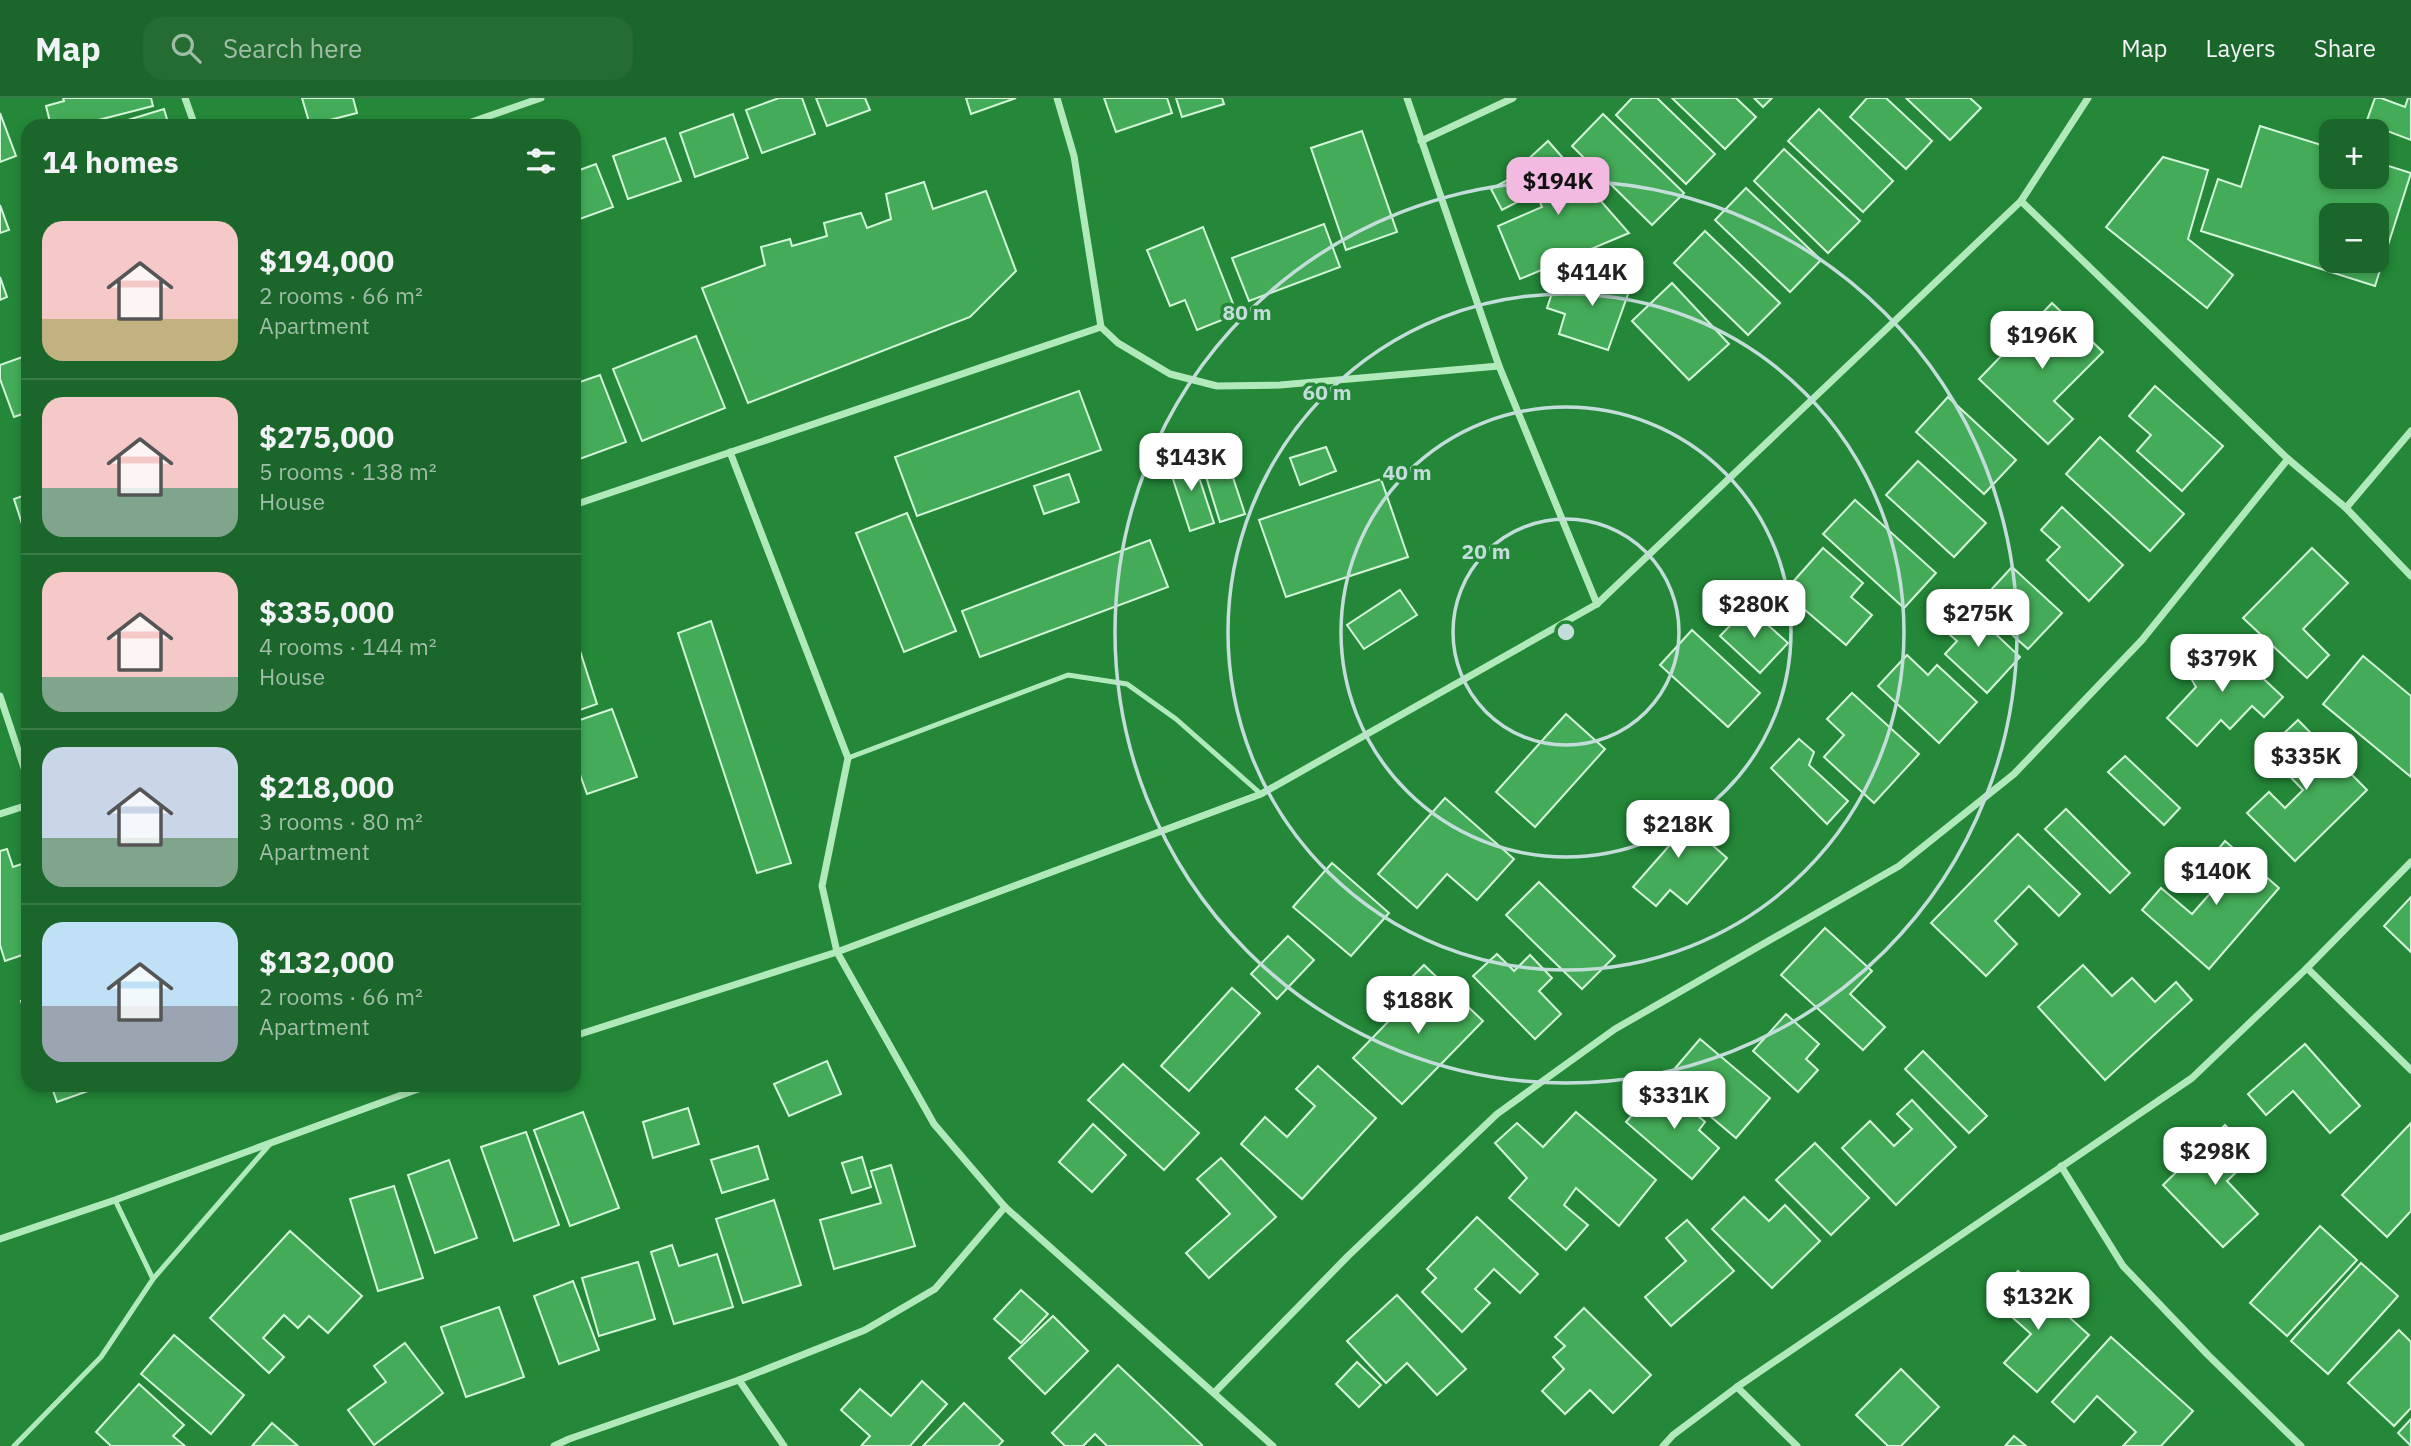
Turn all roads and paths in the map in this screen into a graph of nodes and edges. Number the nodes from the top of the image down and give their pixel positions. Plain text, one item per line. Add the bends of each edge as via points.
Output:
1 (185, 98) edge
2 (541, 98) edge
3 (1057, 98) edge
4 (1407, 98) edge
5 (1513, 98) edge
6 (2088, 98) edge
7 (527, 100) edge
8 (192, 119) edge
9 (478, 119) edge
10 (1421, 141) junction
11 (2021, 201) junction
12 (1101, 327) junction
13 (1499, 366) junction
14 (2411, 431) edge
15 (730, 452) junction
16 (2288, 459) junction
17 (581, 503) edge
18 (2346, 508) junction
19 (2411, 576) edge
20 (1598, 604) junction
21 (0, 696) edge
22 (848, 758) junction
23 (21, 759) edge
24 (1261, 794) junction
25 (21, 807) edge
26 (0, 814) edge
27 (2411, 862) edge
28 (837, 953) junction
29 (2306, 968) junction
30 (581, 1034) edge
31 (2411, 1070) edge
32 (410, 1092) edge
33 (272, 1143) junction
34 (2061, 1166) junction
35 (115, 1200) junction
36 (1005, 1207) junction
37 (0, 1239) edge
38 (153, 1279) junction
39 (739, 1380) junction
40 (1738, 1387) junction
41 (1215, 1392) junction
42 (13, 1446) edge
43 (554, 1446) edge
44 (784, 1446) edge
45 (1273, 1446) edge
46 (1663, 1446) edge
47 (1797, 1446) edge
48 (2301, 1446) edge

1 - 8 street
2 - 7 street
3 - 12 street via 1074,156
4 - 10 street
5 - 10 street
6 - 11 street
7 - 9 street
10 - 13 street
11 - 16 street
11 - 20 street
12 - 13 street via 1118,343 1170,374 1217,386
12 - 15 street
13 - 20 street
14 - 18 street
15 - 17 street
15 - 22 street
16 - 18 street
16 - 41 street via 2142,640 2014,774 1899,866 1615,1029 1497,1114
18 - 19 street
20 - 24 street
21 - 23 street
22 - 24 lane via 1068,675 1127,684 1176,719
22 - 28 street via 822,886
24 - 28 street
25 - 26 street
27 - 29 street
28 - 30 street
28 - 36 street via 934,1124
29 - 31 street
29 - 34 street via 2192,1078
32 - 33 street
33 - 35 street
33 - 38 lane
34 - 40 street
34 - 48 street via 2123,1266
35 - 37 street
35 - 38 lane
36 - 39 street via 935,1289 865,1330
36 - 41 street
38 - 42 lane via 100,1357
39 - 43 street
39 - 44 street
40 - 46 street
40 - 47 street
41 - 45 street

